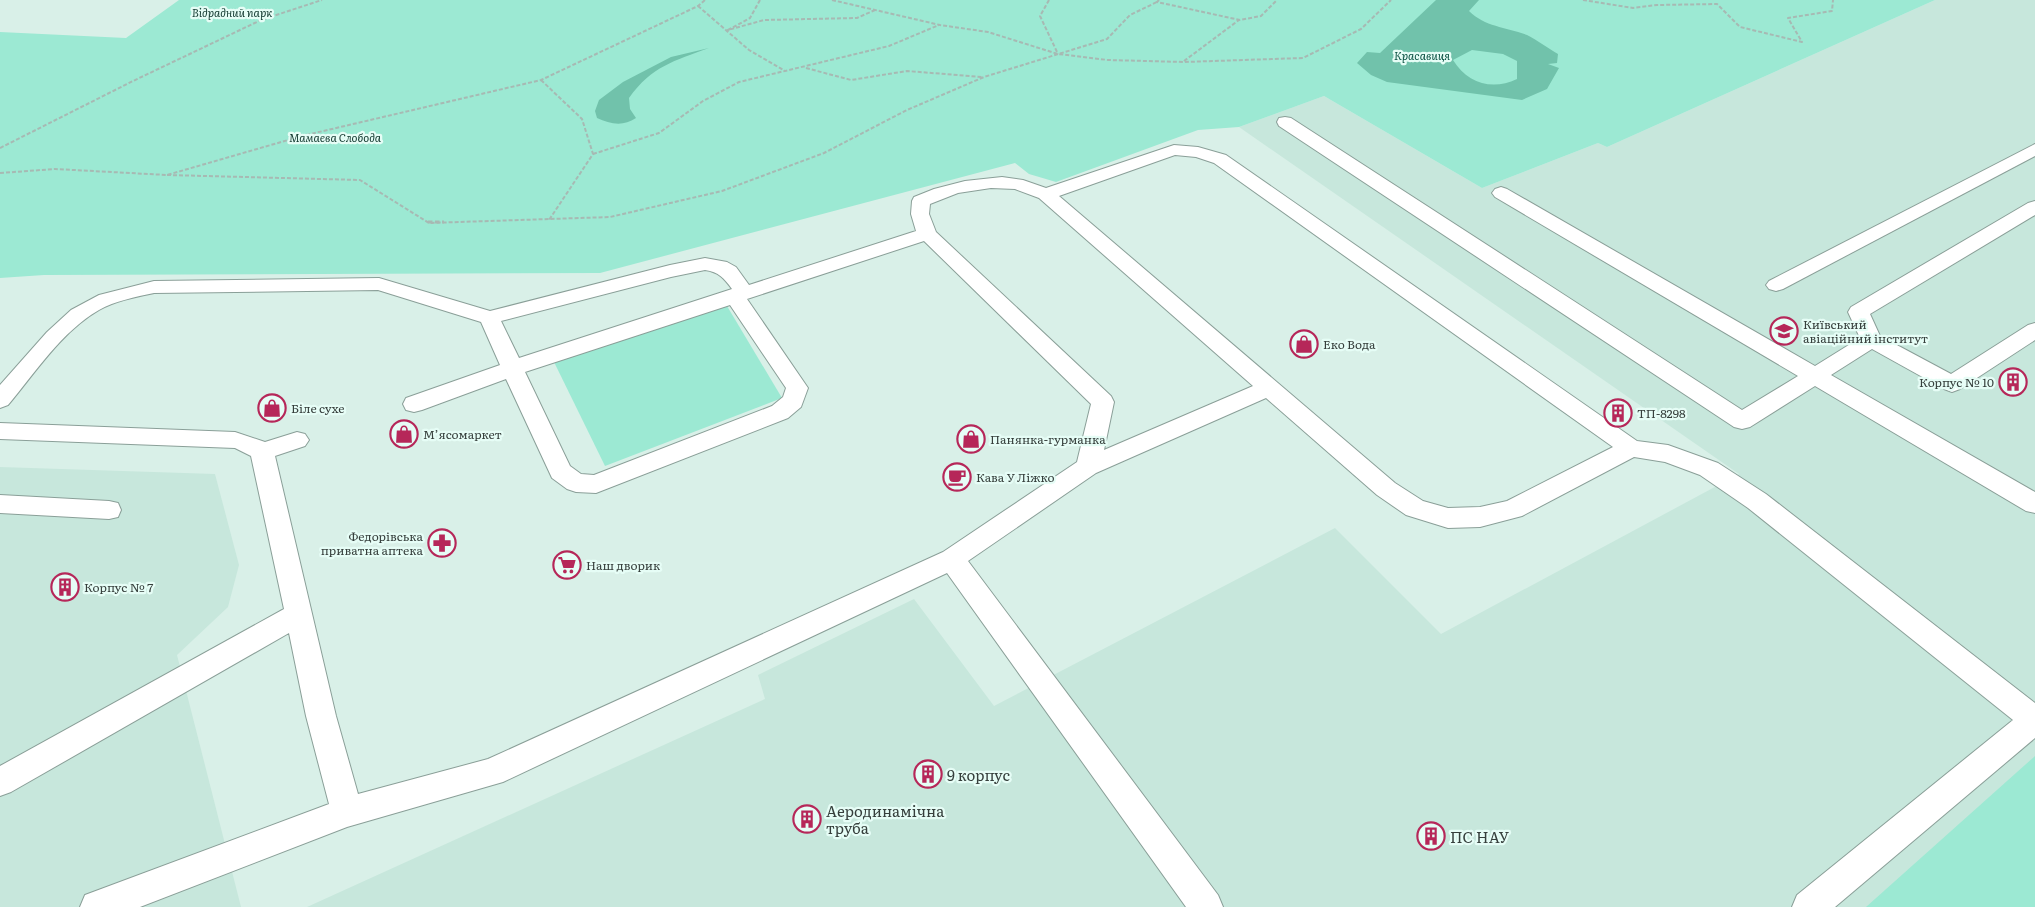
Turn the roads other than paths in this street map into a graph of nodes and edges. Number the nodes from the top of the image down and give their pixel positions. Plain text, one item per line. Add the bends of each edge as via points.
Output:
1 (1285, 122) dead end
2 (2035, 149) edge
3 (1501, 193) dead end
4 (1046, 194) junction
5 (2035, 207) edge
6 (927, 234) junction
7 (1776, 285) dead end
8 (739, 294) junction
9 (489, 318) junction
10 (2035, 330) edge
11 (1872, 340) junction
12 (513, 368) junction
13 (1813, 375) junction
14 (1269, 388) junction
15 (0, 400) edge
16 (414, 404) dead end
17 (0, 431) edge
18 (297, 440) dead end
19 (1631, 448) junction
20 (262, 452) junction
21 (1088, 467) junction
22 (0, 504) edge
23 (2035, 504) edge
24 (109, 510) dead end
25 (952, 559) junction
26 (298, 614) junction
27 (2035, 720) edge
28 (0, 782) edge
29 (347, 812) junction
30 (97, 907) edge
31 (1206, 907) edge
32 (1809, 907) edge

1 - 13 lane via 1742,420
2 - 7 lane
3 - 13 lane
4 - 6 lane via 1013,183 997,182 934,194 921,201 920,214
4 - 14 lane
4 - 19 lane via 1174,150 1198,152 1220,159
5 - 11 lane via 1858,312
6 - 8 lane
6 - 21 lane via 1103,402
8 - 9 lane via 730,271 705,264
8 - 12 lane
8 - 12 lane via 797,388 793,401 780,412 596,484 576,483 561,472
9 - 12 lane
9 - 15 lane via 379,284 154,287 124,293 91,307 65,326
10 - 11 lane via 1952,384
11 - 13 lane
12 - 16 lane
13 - 23 lane
14 - 19 lane via 1386,490 1416,508 1448,518 1480,517 1513,509
14 - 21 lane
17 - 20 lane via 235,440
18 - 20 lane
19 - 27 lane via 1668,454 1709,469 1757,501
20 - 26 lane
21 - 25 lane
22 - 24 lane
25 - 29 lane via 492,772
25 - 31 lane
26 - 28 lane
26 - 29 lane
27 - 32 lane
29 - 30 lane

